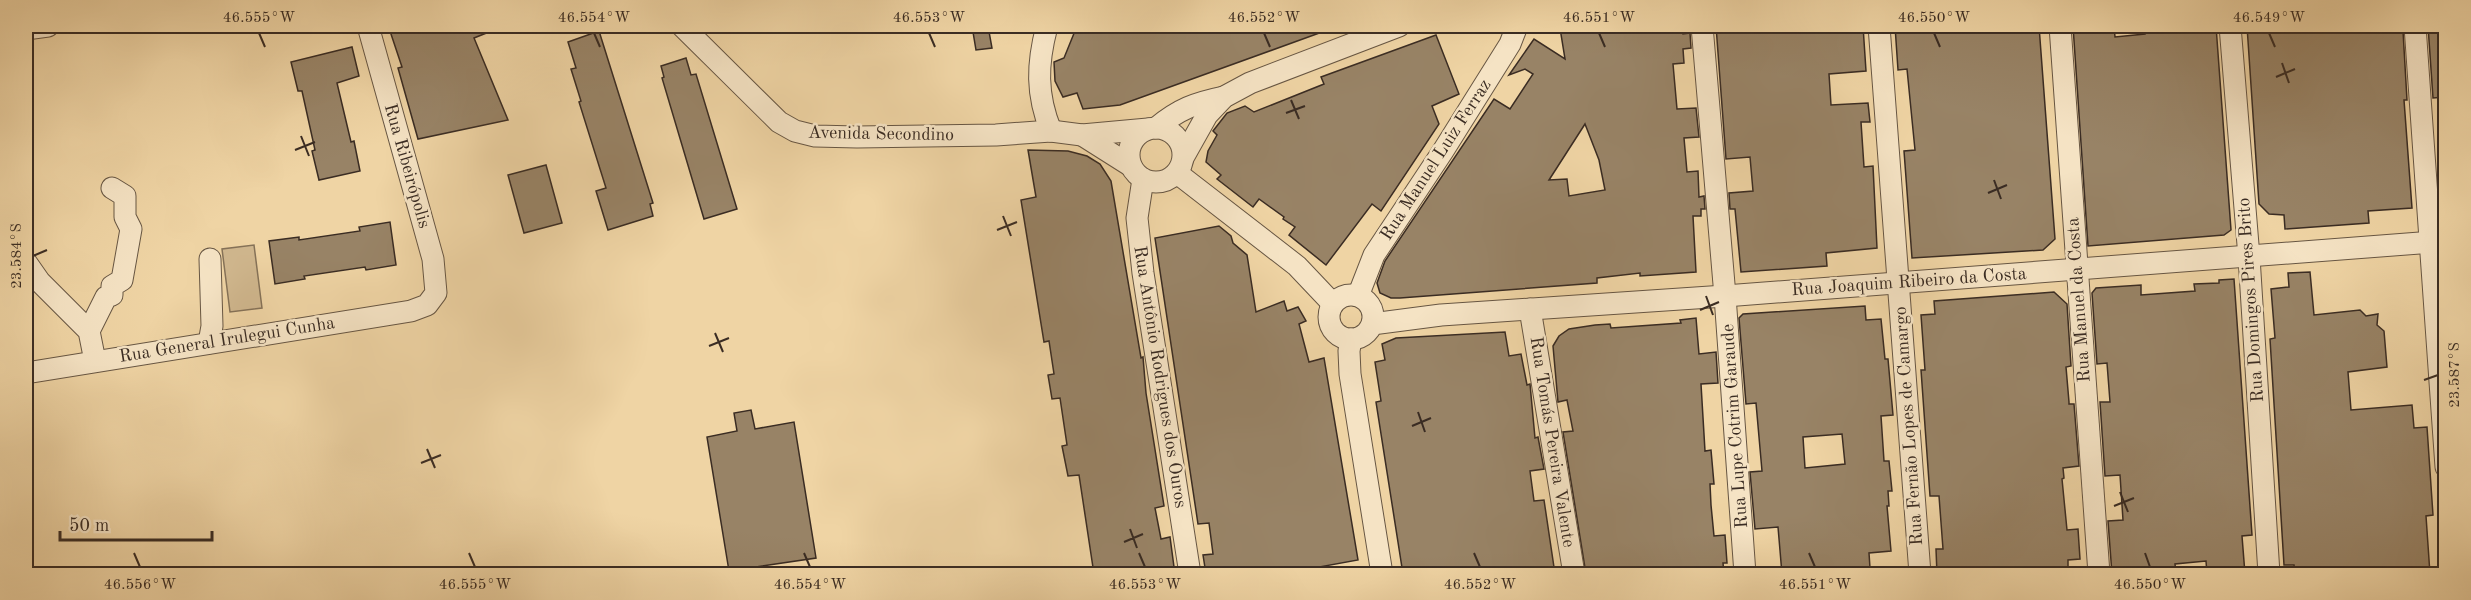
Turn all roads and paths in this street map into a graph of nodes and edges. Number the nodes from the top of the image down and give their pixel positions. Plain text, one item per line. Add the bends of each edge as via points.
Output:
1 (48, 26) edge
2 (368, 26) edge
3 (682, 26) edge
4 (1047, 26) edge
5 (1399, 26) edge
6 (1517, 26) edge
7 (1702, 26) edge
8 (1879, 26) edge
9 (2060, 26) edge
10 (2230, 26) edge
11 (2415, 26) edge
12 (26, 29) edge
13 (1224, 97) junction
14 (1152, 128) junction
15 (1051, 131) junction
16 (1082, 135) junction
17 (1180, 165) junction
18 (1137, 172) junction
19 (112, 188) dead end
20 (2438, 242) edge
21 (2248, 256) junction
22 (210, 258) dead end
23 (26, 262) edge
24 (2077, 270) junction
25 (1898, 282) junction
26 (1358, 296) junction
27 (1725, 296) junction
28 (1333, 304) junction
29 (427, 305) joint
30 (1530, 309) junction
31 (1372, 324) junction
32 (89, 331) junction
33 (1351, 339) junction
34 (209, 343) junction
35 (95, 361) junction
36 (26, 373) edge
37 (2445, 467) edge
38 (1190, 574) edge
39 (1382, 574) edge
40 (1574, 574) edge
41 (1745, 574) edge
42 (1920, 574) edge
43 (2099, 574) edge
44 (2269, 574) edge

1 - 12 street
2 - 29 street, Rua Ribeirópolis via 433,259 436,293
3 - 15 street, Avenida Secondino via 779,122 795,131 869,137
4 - 15 street via 1040,99
5 - 13 street via 1250,83
6 - 26 street, Rua Manuel Luiz Ferraz via 1449,141 1374,255
7 - 27 street, Rua Lupe Cotrim Garaude
8 - 25 street, Rua Fernão Lopes de Camargo
9 - 24 street, Rua Manuel da Costa
10 - 21 street, Rua Domingos Pires Brito
11 - 20 street
13 - 14 street via 1195,103
13 - 17 street via 1207,115
14 - 16 street
14 - 17 street via 1173,134 1183,148
14 - 18 street via 1140,134 1130,148
15 - 16 street, Avenida Secondino
16 - 18 street
17 - 18 street via 1161,183
17 - 28 street via 1297,266
18 - 38 street, Rua Antônio Rodrigues dos Ouros via 1143,273
19 - 32 street via 125,196 125,217 131,229 122,280 112,286 112,295 106,297
20 - 21 street, Rua Joaquim Ribeiro da Costa
20 - 37 street
21 - 24 street, Rua Joaquim Ribeiro da Costa
21 - 44 street, Rua Domingos Pires Brito
22 - 34 street
23 - 32 street via 40,282
24 - 25 street, Rua Joaquim Ribeiro da Costa
24 - 43 street, Rua Manuel da Costa
25 - 27 street, Rua Joaquim Ribeiro da Costa
25 - 42 street, Rua Fernão Lopes de Camargo
26 - 28 street via 1344,296
26 - 31 street via 1372,310
27 - 30 street, Rua Joaquim Ribeiro da Costa
27 - 41 street, Rua Lupe Cotrim Garaude
28 - 33 street via 1330,324 1338,335
29 - 34 street, Rua General Irulegui Cunha via 411,311
30 - 31 street, Rua Joaquim Ribeiro da Costa
30 - 40 street, Rua Tomás Pereira Valente
31 - 33 street via 1364,335
32 - 35 street
33 - 39 street via 1350,374
34 - 35 street, Rua General Irulegui Cunha
35 - 36 street, Rua General Irulegui Cunha

